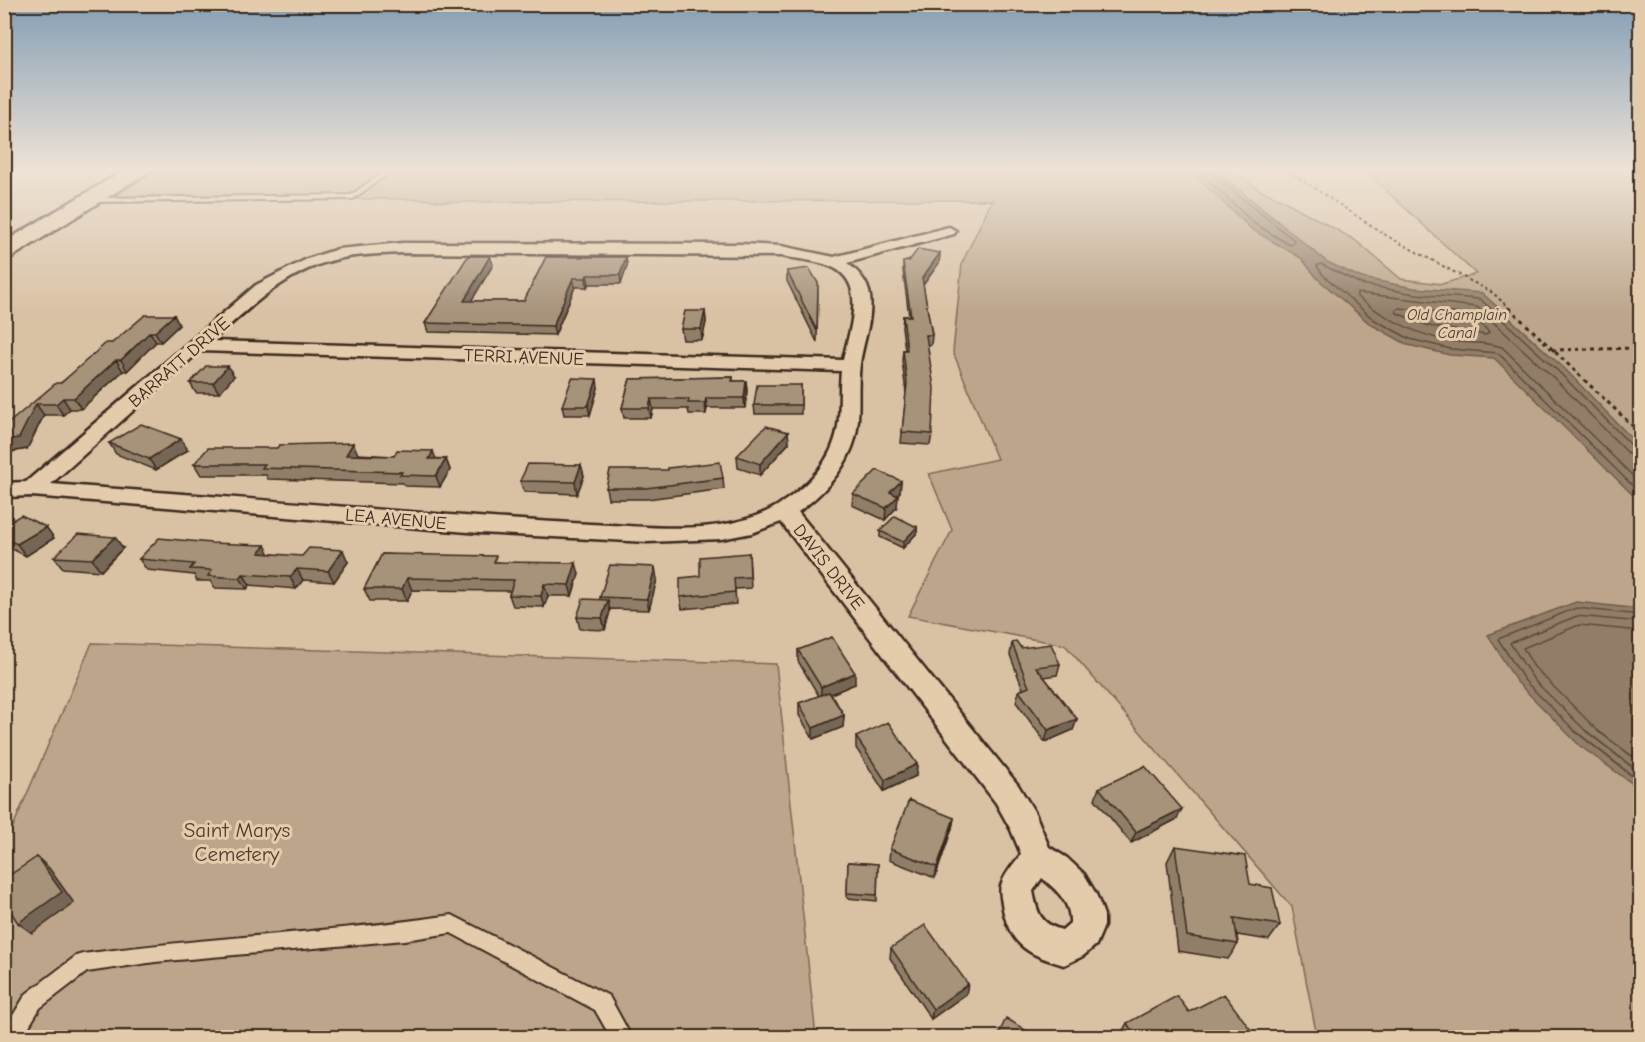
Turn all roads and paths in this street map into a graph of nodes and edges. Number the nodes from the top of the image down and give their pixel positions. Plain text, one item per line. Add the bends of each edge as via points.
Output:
1 (61, 217) edge
2 (1358, 217) edge
3 (949, 231) dead end
4 (9, 246) edge
5 (834, 262) junction
6 (198, 346) junction
7 (1641, 348) edge
8 (1552, 350) junction
9 (850, 366) junction
10 (1641, 433) edge
11 (32, 489) junction
12 (4, 490) edge
13 (785, 511) junction
14 (1038, 857) dead end
15 (11, 1038) edge
16 (622, 1038) edge

1 - 4 street
2 - 8 path via 1493,293
3 - 5 street
5 - 6 street, BARRATT DRIVE via 781,250 741,249 403,248 338,255 298,268 262,288
5 - 9 street, DAVIS DRIVE via 847,268 861,286 864,301
6 - 9 street, TERRI AVENUE
6 - 11 street, BARRATT DRIVE
7 - 8 path
8 - 10 path
9 - 13 street, DAVIS DRIVE via 846,437 831,472
11 - 12 street, LEA AVENUE
11 - 13 street, LEA AVENUE via 538,530 710,532 769,520
13 - 14 street, DAVIS DRIVE via 1007,794
15 - 16 lane via 33,1001 83,963 452,924 602,1003

